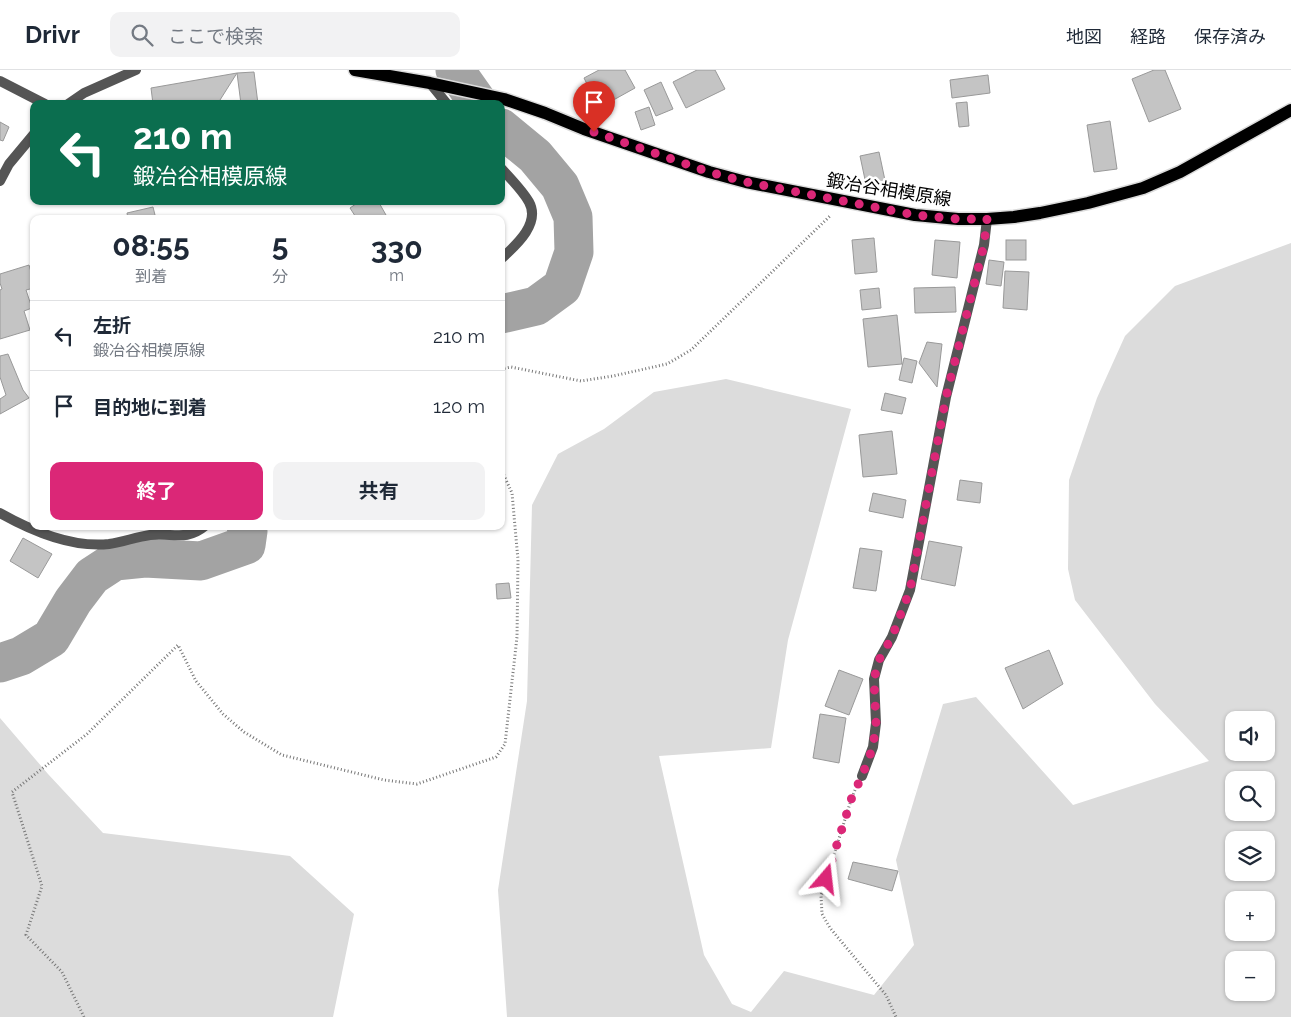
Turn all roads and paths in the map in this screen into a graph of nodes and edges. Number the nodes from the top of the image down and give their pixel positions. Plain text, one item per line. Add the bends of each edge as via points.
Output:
1 (136, 70) edge
2 (355, 70) edge
3 (0, 81) edge
4 (430, 83) junction
5 (38, 100) edge
6 (74, 100) edge
7 (444, 100) edge
8 (1291, 110) edge
9 (30, 139) edge
10 (505, 173) edge
11 (0, 181) edge
12 (842, 201) junction
13 (987, 219) junction
14 (505, 255) edge
15 (505, 368) edge
16 (505, 478) edge
17 (0, 513) edge
18 (30, 528) edge
19 (35, 530) edge
20 (198, 530) edge
21 (862, 776) joint
22 (84, 1017) edge
23 (896, 1017) edge

1 - 6 street
2 - 4 main road
3 - 5 street
4 - 7 street
4 - 12 main road, 鍛冶谷相模原線 via 504,99 709,172
8 - 13 main road, 鍛冶谷相模原線 via 1180,172 1143,188 1040,213
9 - 11 street via 9,164
10 - 14 street via 532,209 530,228
12 - 13 main road, 鍛冶谷相模原線 via 915,215
12 - 15 path via 691,350 667,364 581,381
13 - 21 street via 984,245 946,397 910,590 874,679 876,723 873,747
16 - 22 path via 512,493 518,560 517,637 505,744 496,757 417,784 384,780 282,754 244,732 223,714 196,681 178,645 87,734 12,792 42,886 26,935 62,972
17 - 18 street
19 - 20 street via 80,543 108,544 152,535 192,534
21 - 23 path via 852,797 821,896 822,914 886,995

